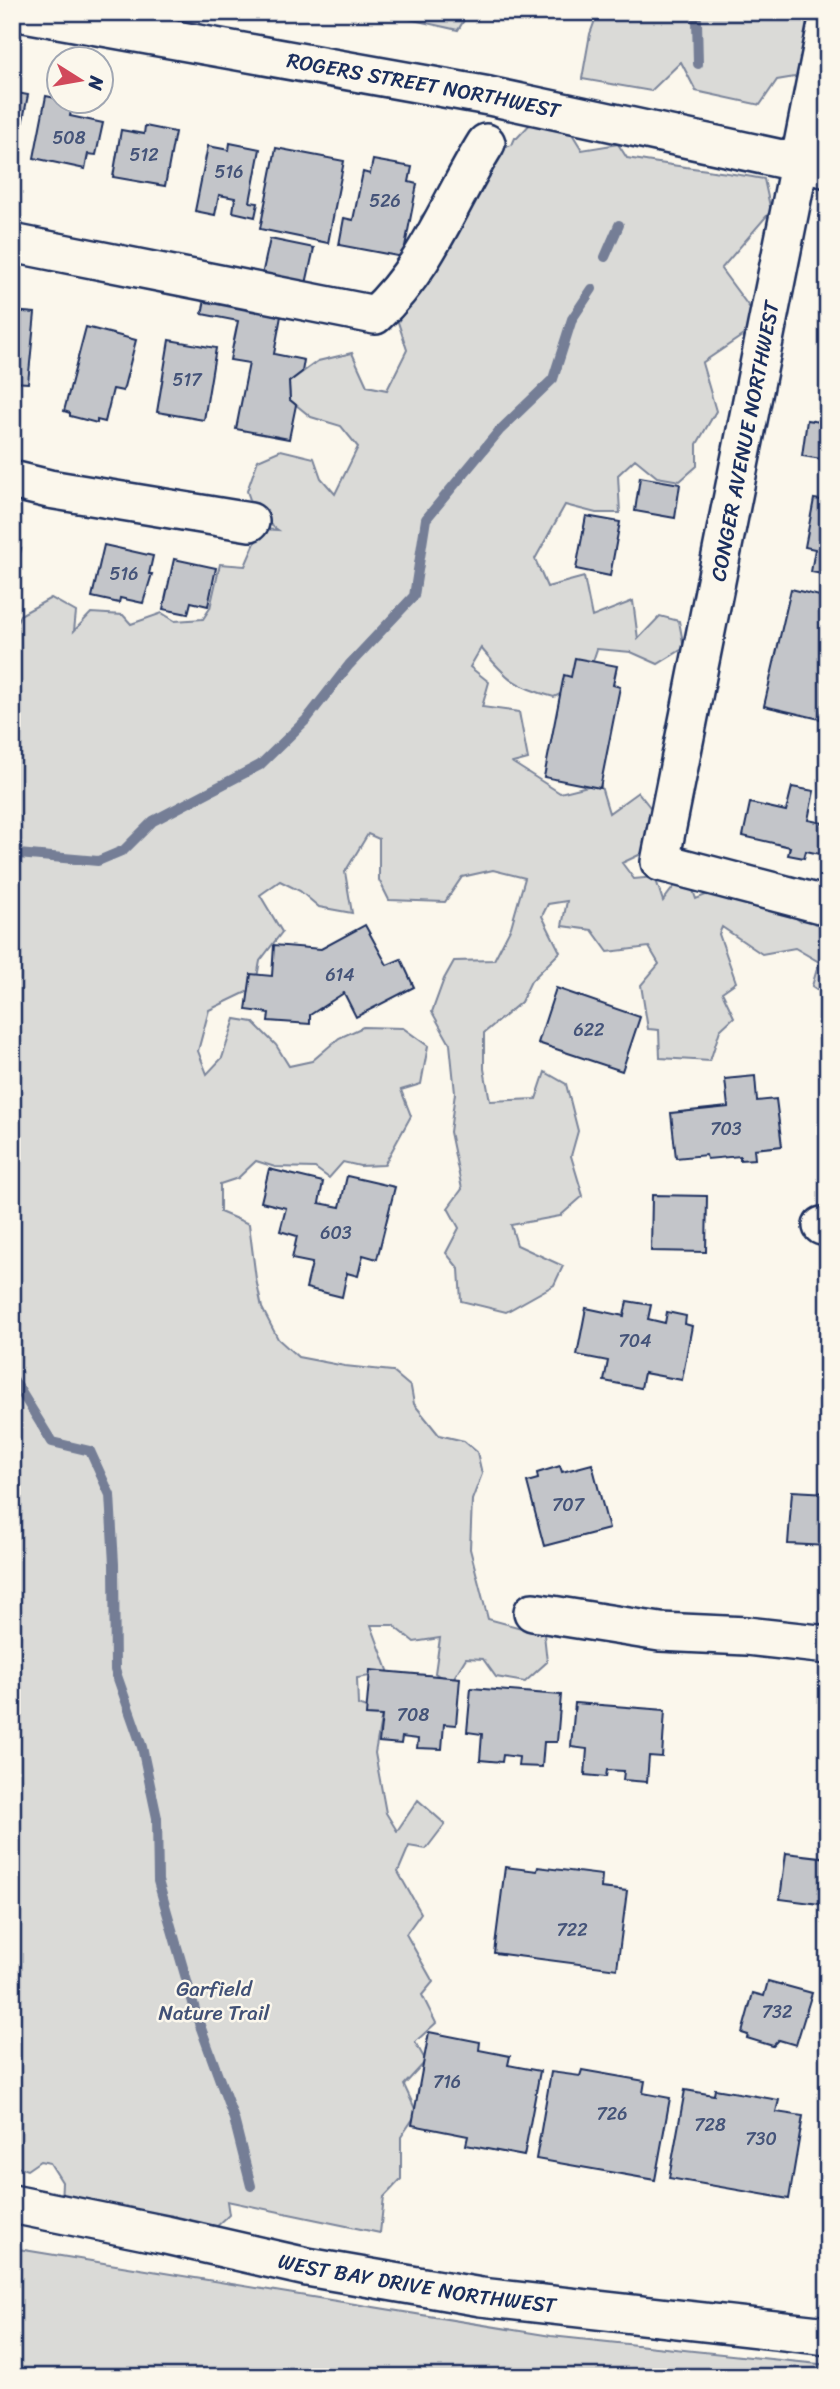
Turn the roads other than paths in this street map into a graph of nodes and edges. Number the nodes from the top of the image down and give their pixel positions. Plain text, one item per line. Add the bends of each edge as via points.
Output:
1 (19, 12) edge
2 (828, 19) edge
3 (486, 143) dead end
4 (814, 167) edge
5 (12, 243) edge
6 (12, 480) edge
7 (250, 522) dead end
8 (828, 906) edge
9 (533, 1612) dead end
10 (828, 1645) edge
11 (12, 2204) edge
12 (828, 2336) edge

1 - 4 street, ROGERS STREET NORTHWEST via 489,96
2 - 4 street, CONGER AVENUE NORTHWEST
3 - 5 street via 432,244 393,299 375,315
4 - 8 street, CONGER AVENUE NORTHWEST via 660,862
6 - 7 street
9 - 10 street via 660,1632
11 - 12 street, WEST BAY DRIVE NORTHWEST via 307,2267 481,2297

